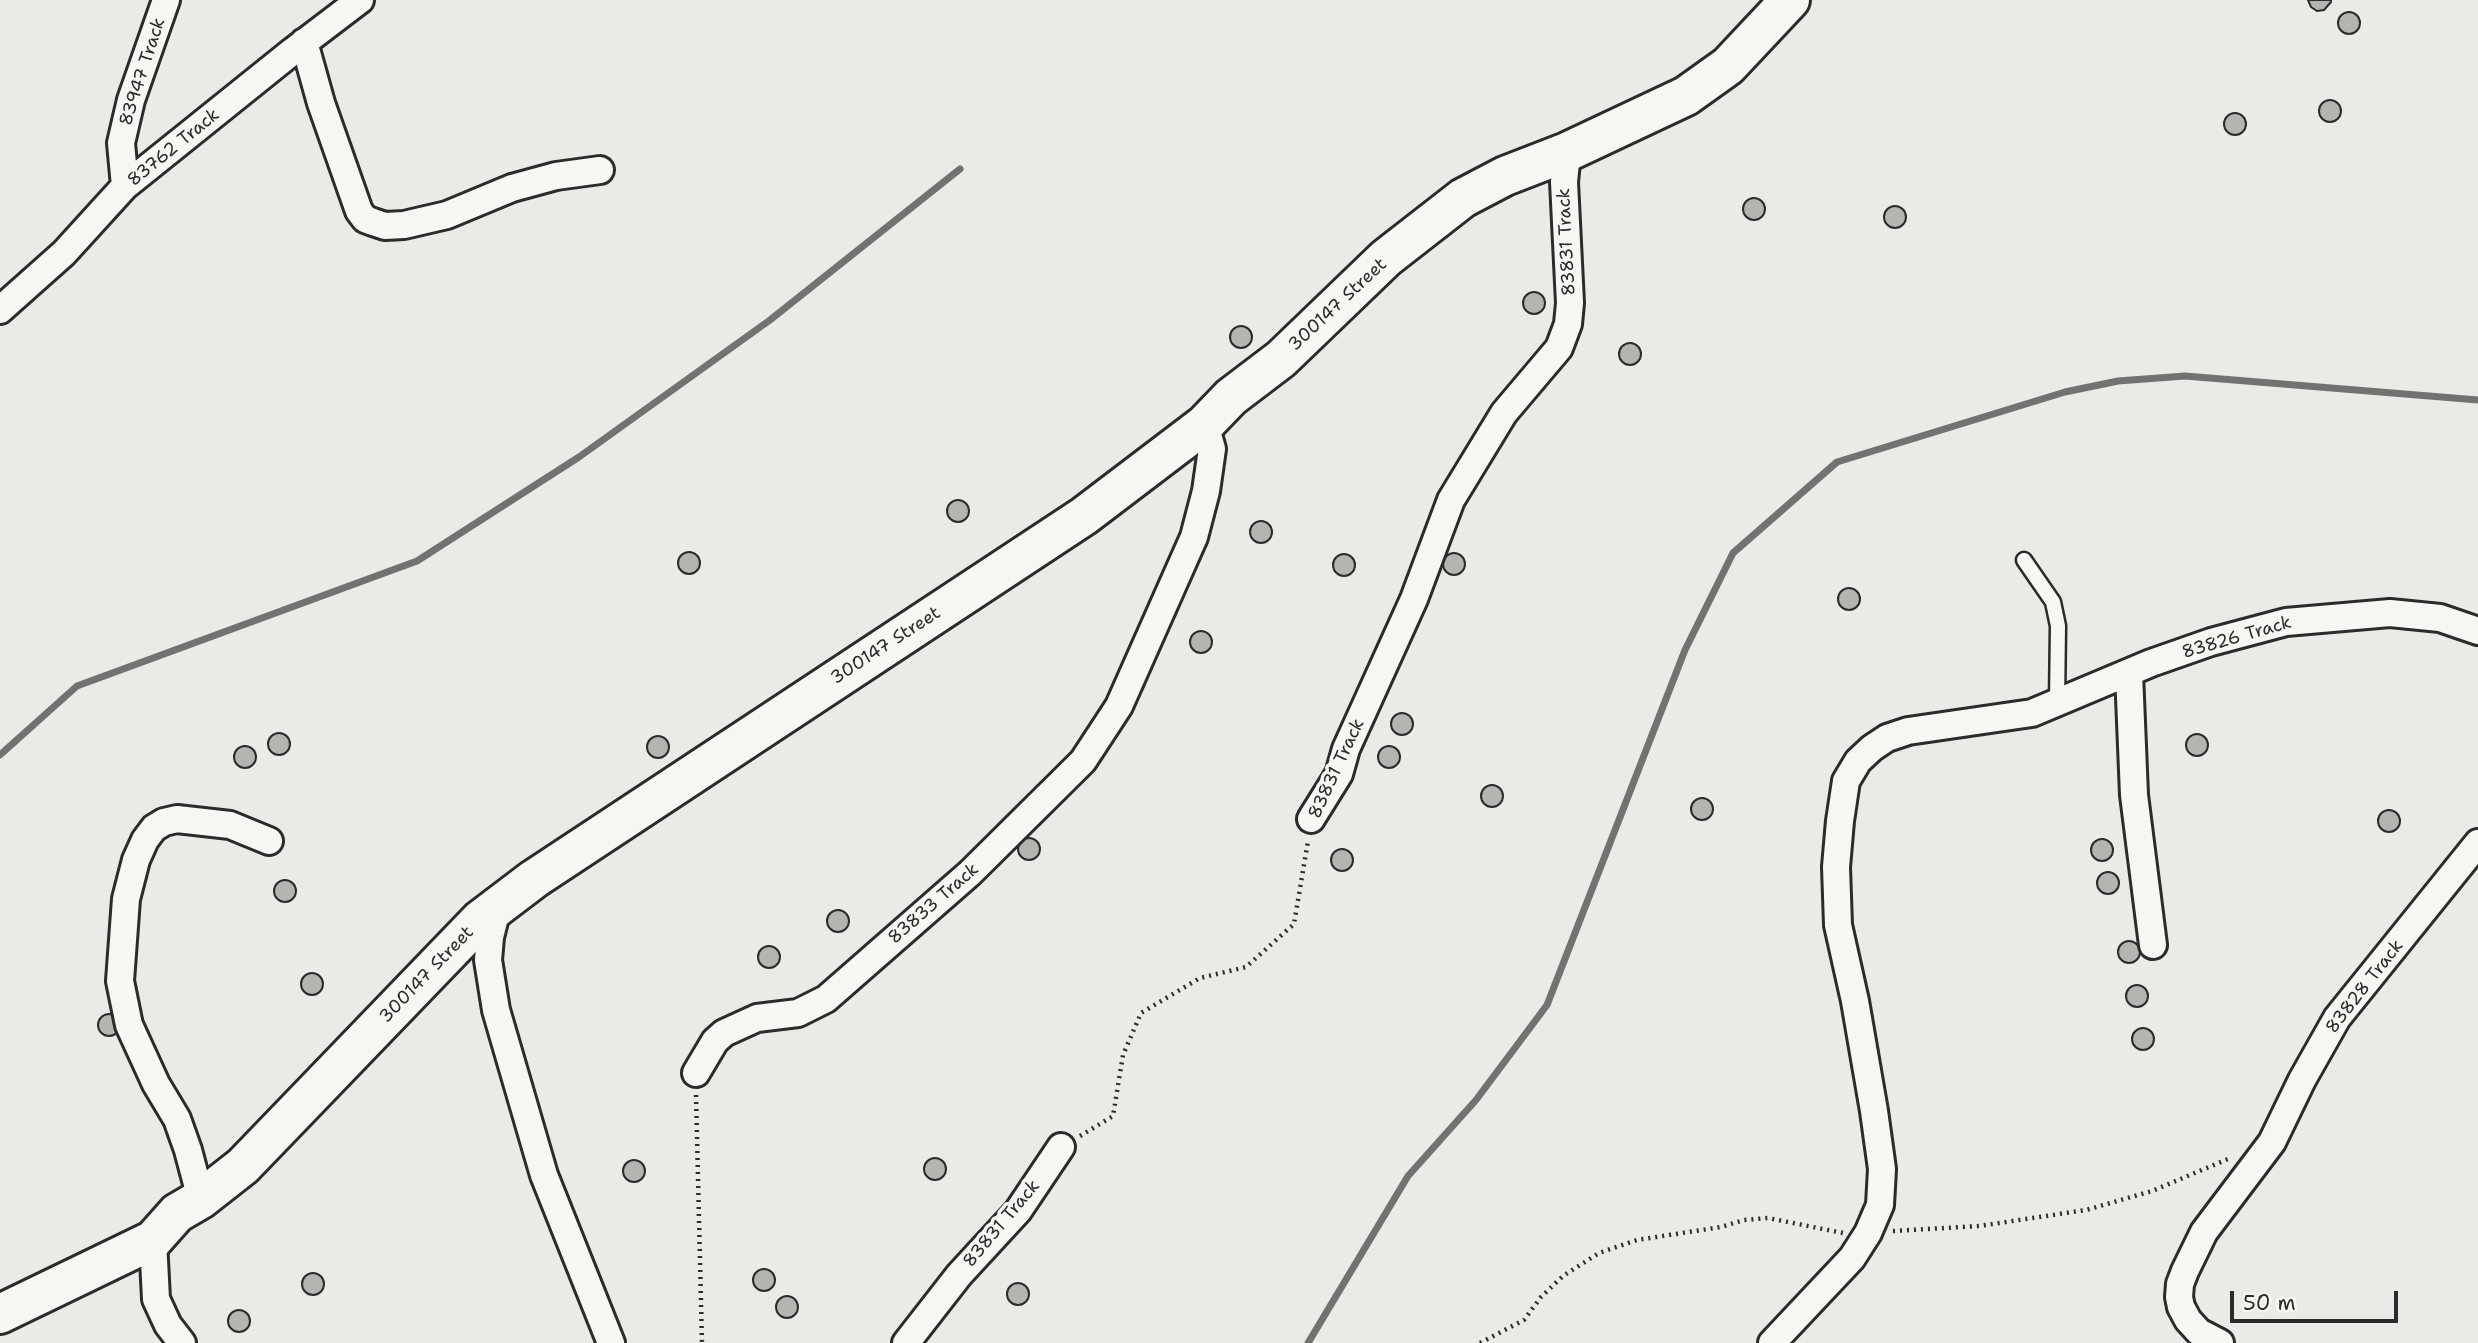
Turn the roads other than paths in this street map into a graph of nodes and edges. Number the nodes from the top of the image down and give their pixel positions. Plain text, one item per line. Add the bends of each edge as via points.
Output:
1 (166, 0) edge
2 (360, 0) edge
3 (1790, 0) edge
4 (304, 42) junction
5 (1567, 152) junction
6 (600, 170) dead end
7 (125, 186) junction
8 (0, 310) edge
9 (1205, 424) junction
10 (2024, 560) dead end
11 (2478, 631) edge
12 (2129, 673) junction
13 (2057, 703) junction
14 (1311, 820) road end
15 (269, 841) dead end
16 (2478, 843) edge
17 (498, 905) junction
18 (2153, 945) dead end
19 (696, 1073) road end
20 (1061, 1147) road end
21 (201, 1199) junction
22 (153, 1240) junction
23 (0, 1314) edge
24 (182, 1343) edge
25 (611, 1343) edge
26 (906, 1343) edge
27 (1772, 1343) edge
28 (2220, 1343) edge

1 - 7 street, 83947 Track via 121,143
2 - 4 street, 83762 Track
3 - 5 street, 300147 Street via 1728,66 1686,96
4 - 6 street via 321,103 365,219 385,226 415,222 447,215 523,185
4 - 7 street, 83762 Track
5 - 9 street, 300147 Street via 1463,198 1386,258
5 - 14 street, 83831 Track via 1564,182 1570,303 1559,348 1504,413 1451,500 1339,774
7 - 8 street, 83762 Track via 64,253
9 - 17 street, 300147 Street via 1084,516
9 - 19 street, 83833 Track via 1212,449 1194,537 1119,706 1083,761 970,873 826,999 798,1013 757,1018 724,1033
10 - 13 lane via 2053,602 2059,626
11 - 12 street, 83826 Track via 2440,618 2390,613 2286,622 2211,642
12 - 13 street, 83826 Track
12 - 18 street via 2134,795
13 - 27 street, 83826 Track via 2032,713 1887,738 1858,761 1846,781 1836,867 1838,925 1879,1146 1880,1205 1852,1258
15 - 21 street via 230,825 177,819 164,822 145,840 126,899 120,981 130,1025 177,1119
16 - 28 street, 83828 Track via 2337,1018 2272,1142 2204,1231 2180,1284 2181,1307 2199,1332
17 - 21 street, 300147 Street via 243,1166
17 - 25 street via 488,960 496,1010 544,1175
20 - 26 street, 83831 Track via 1018,1211 959,1275
21 - 22 street, 300147 Street via 177,1213
22 - 23 street, 300147 Street
22 - 24 street via 156,1299

